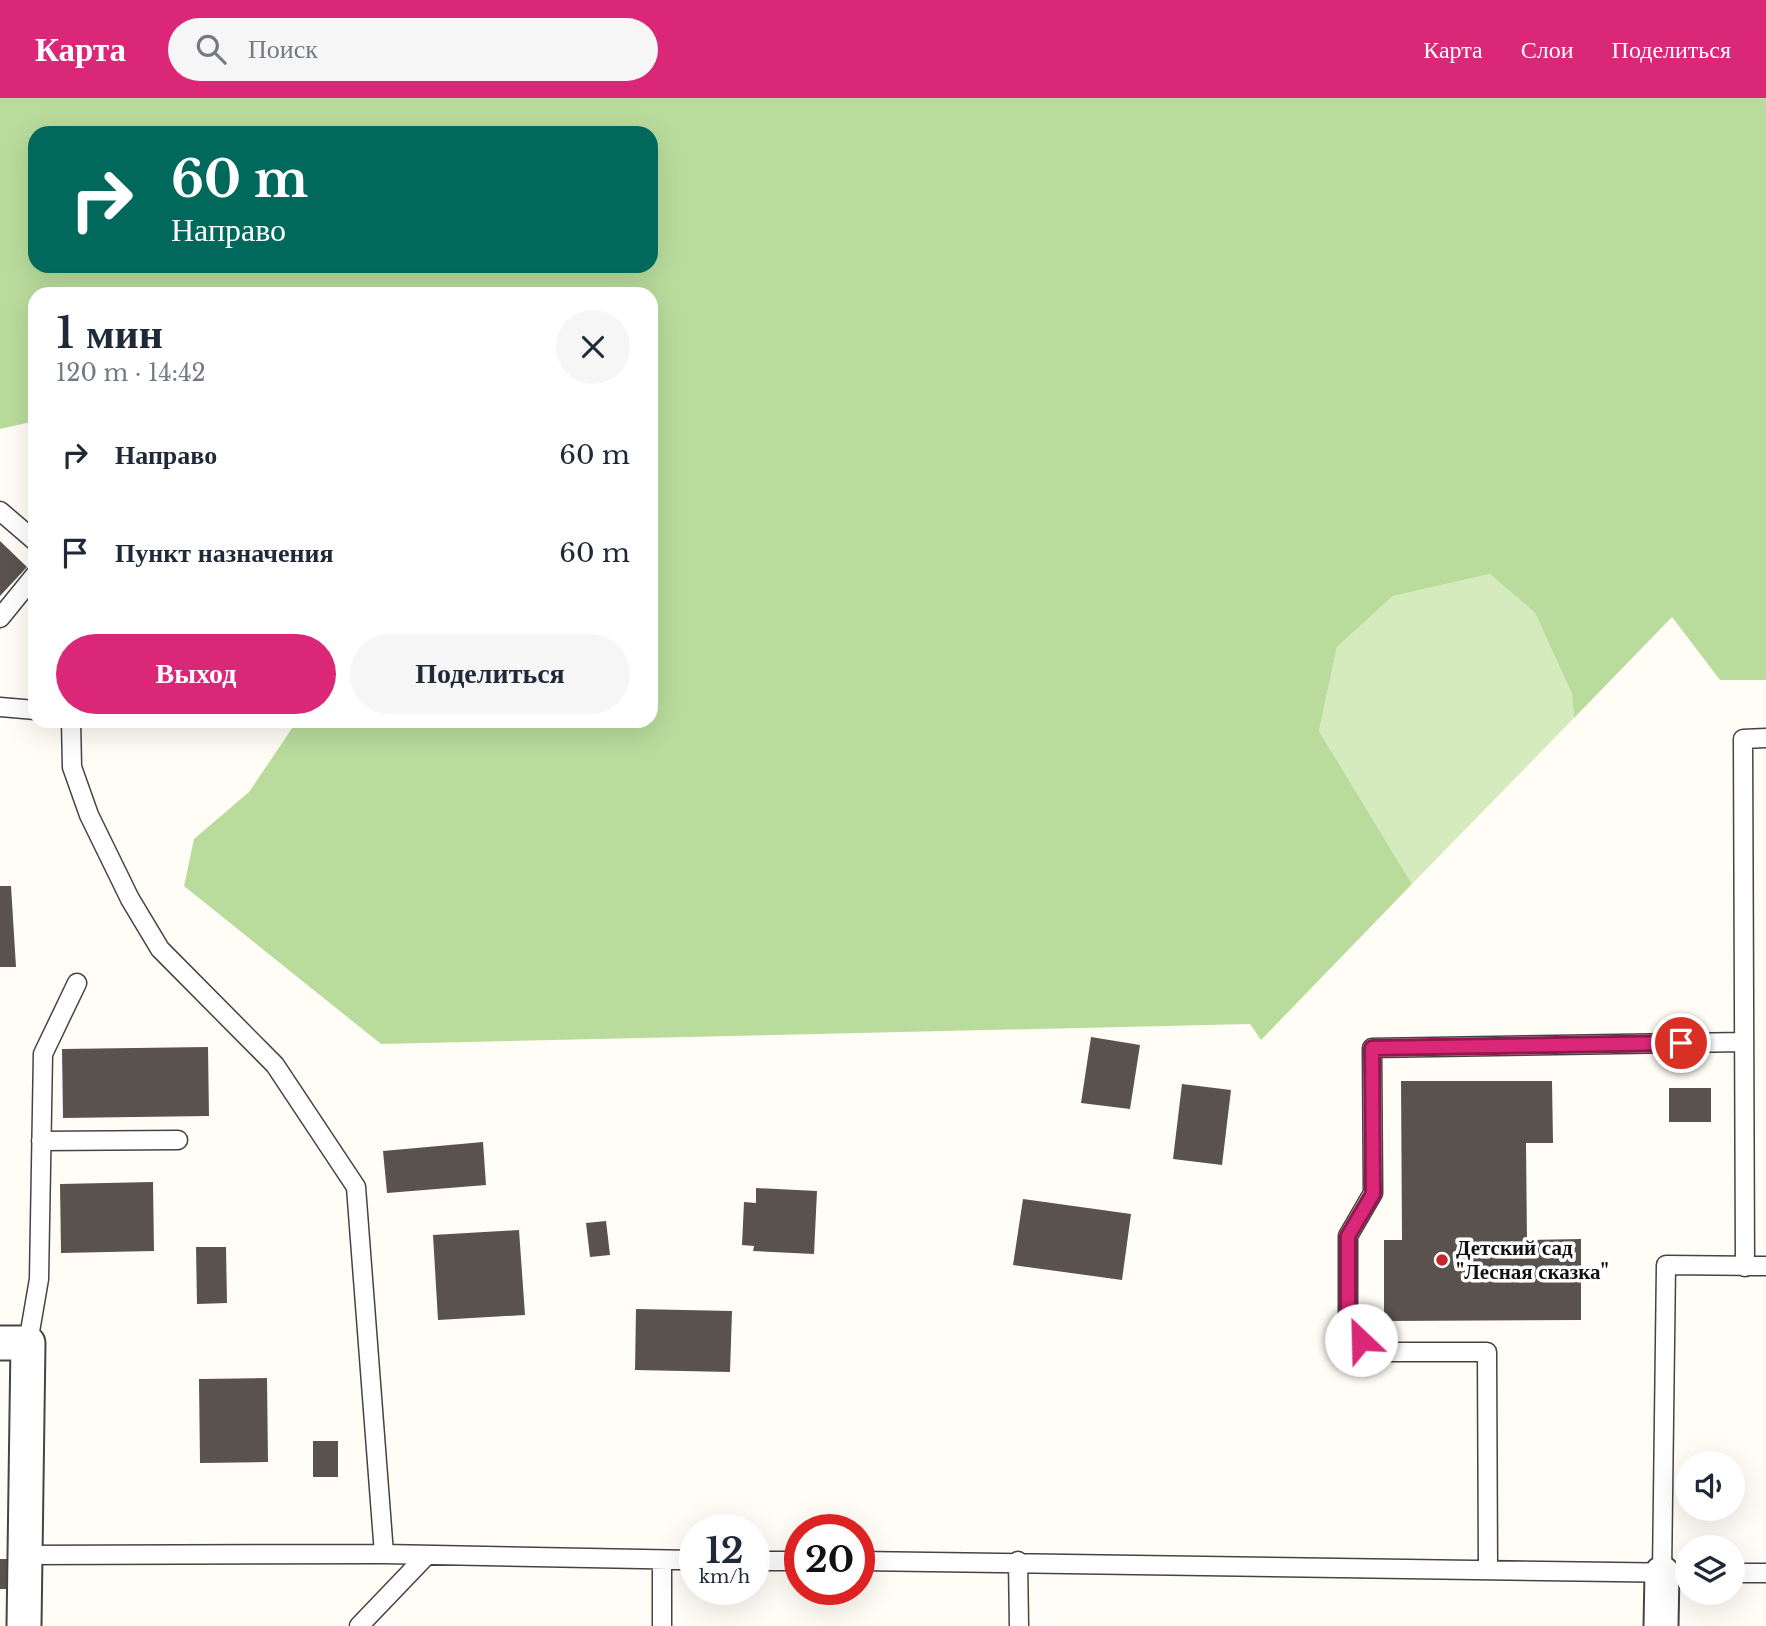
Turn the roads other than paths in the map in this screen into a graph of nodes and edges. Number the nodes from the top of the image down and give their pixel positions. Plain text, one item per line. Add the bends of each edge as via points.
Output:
1 (0, 511) edge
2 (28, 535) edge
3 (28, 584) edge
4 (0, 618) edge
5 (0, 707) edge
6 (28, 709) edge
7 (71, 728) edge
8 (1766, 738) edge
9 (77, 983) dead end
10 (1744, 1042) junction
11 (177, 1140) dead end
12 (41, 1141) junction
13 (1766, 1266) edge
14 (1745, 1267) junction
15 (14, 1343) edge
16 (384, 1554) junction
17 (26, 1555) junction
18 (427, 1555) junction
19 (662, 1560) junction
20 (679, 1560) edge
21 (875, 1561) edge
22 (1018, 1561) junction
23 (1488, 1570) junction
24 (1674, 1573) edge
25 (1745, 1573) edge
26 (1766, 1573) edge
27 (24, 1626) edge
28 (359, 1626) edge
29 (662, 1626) edge
30 (1018, 1626) edge
31 (1661, 1626) edge

1 - 2 lane
3 - 4 lane
5 - 6 lane
7 - 16 lane via 72,767 89,815 160,949 275,1065 356,1188
8 - 10 lane via 1743,738
9 - 12 lane via 43,1054
10 - 14 lane
10 - 23 lane via 1372,1048 1373,1194 1348,1236 1348,1327 1375,1352 1487,1352
11 - 12 lane
12 - 15 lane via 39,1279
13 - 14 lane
14 - 24 lane via 1666,1265
15 - 17 street
16 - 17 lane
16 - 18 lane
17 - 27 street
18 - 19 lane
18 - 28 lane
19 - 20 lane
19 - 29 lane
21 - 22 lane
22 - 23 lane
22 - 30 lane
23 - 24 lane
24 - 31 street
25 - 26 lane

